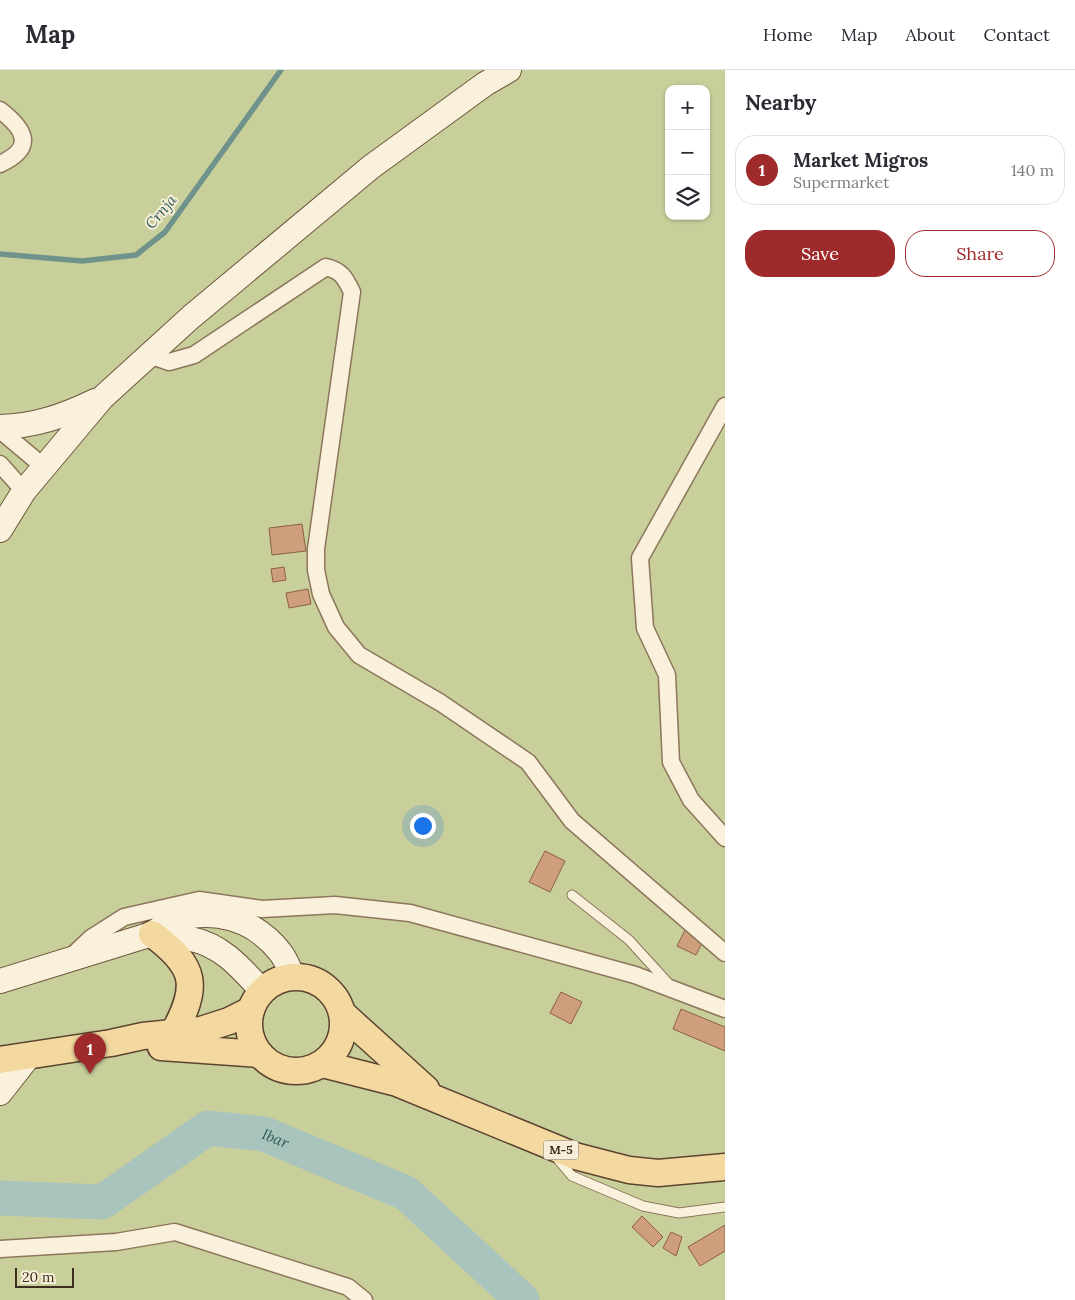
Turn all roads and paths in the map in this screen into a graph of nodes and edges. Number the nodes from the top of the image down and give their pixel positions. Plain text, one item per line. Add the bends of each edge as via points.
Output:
1 (509, 70) edge
2 (0, 110) edge
3 (0, 164) edge
4 (149, 355) junction
5 (102, 398) junction
6 (725, 406) edge
7 (0, 429) edge
8 (0, 464) edge
9 (44, 467) junction
10 (24, 490) junction
11 (0, 530) edge
12 (725, 838) edge
13 (572, 895) dead end
14 (152, 934) junction
15 (725, 953) edge
16 (67, 960) junction
17 (292, 977) junction
18 (0, 981) edge
19 (672, 988) junction
20 (257, 1001) junction
21 (725, 1009) edge
22 (343, 1014) junction
23 (173, 1034) junction
24 (111, 1043) junction
25 (260, 1054) junction
26 (29, 1056) junction
27 (0, 1060) edge
28 (322, 1064) junction
29 (0, 1093) edge
30 (436, 1099) junction
31 (546, 1144) junction
32 (725, 1166) edge
33 (725, 1207) edge
34 (0, 1249) edge
35 (364, 1300) edge

1 - 4 main road via 371,167
2 - 3 street via 14,120 22,134 22,148 15,158
4 - 5 main road
4 - 15 street via 169,362 194,355 326,268 344,276 352,292 316,549 321,594 336,627 359,655 441,703 528,762 572,821
5 - 7 main road via 42,422
5 - 9 main road
6 - 12 street via 640,558 645,628 667,675 671,762 691,800
7 - 9 street
8 - 10 street
9 - 10 main road
10 - 11 main road
13 - 19 lane via 629,940
14 - 16 main road
14 - 17 main road via 182,917 203,914 228,918 254,929 273,945 282,954
14 - 20 main road via 213,946 231,958
14 - 23 main road via 183,961 190,980 190,998
16 - 18 main road
16 - 19 street via 91,938 124,918 199,900 262,909 335,905 410,913
17 - 20 main road, M-5 via 271,984
17 - 22 main road, M-5 via 304,977 325,986
19 - 21 street
20 - 23 main road, M-5 via 215,1026
20 - 25 main road via 250,1033
22 - 28 main road via 342,1037 337,1048
22 - 30 main road, M-5
23 - 24 main road, M-5
24 - 25 main road, M-5
24 - 26 main road, M-5
25 - 28 main road, M-5 via 278,1067 289,1070 300,1071
26 - 27 main road, M-5
26 - 29 main road
28 - 30 main road, M-5 via 370,1075
30 - 31 main road, M-5
31 - 32 main road, M-5 via 629,1170 658,1173
31 - 33 lane via 572,1176 644,1206 679,1213
34 - 35 street via 116,1242 175,1232 348,1287

